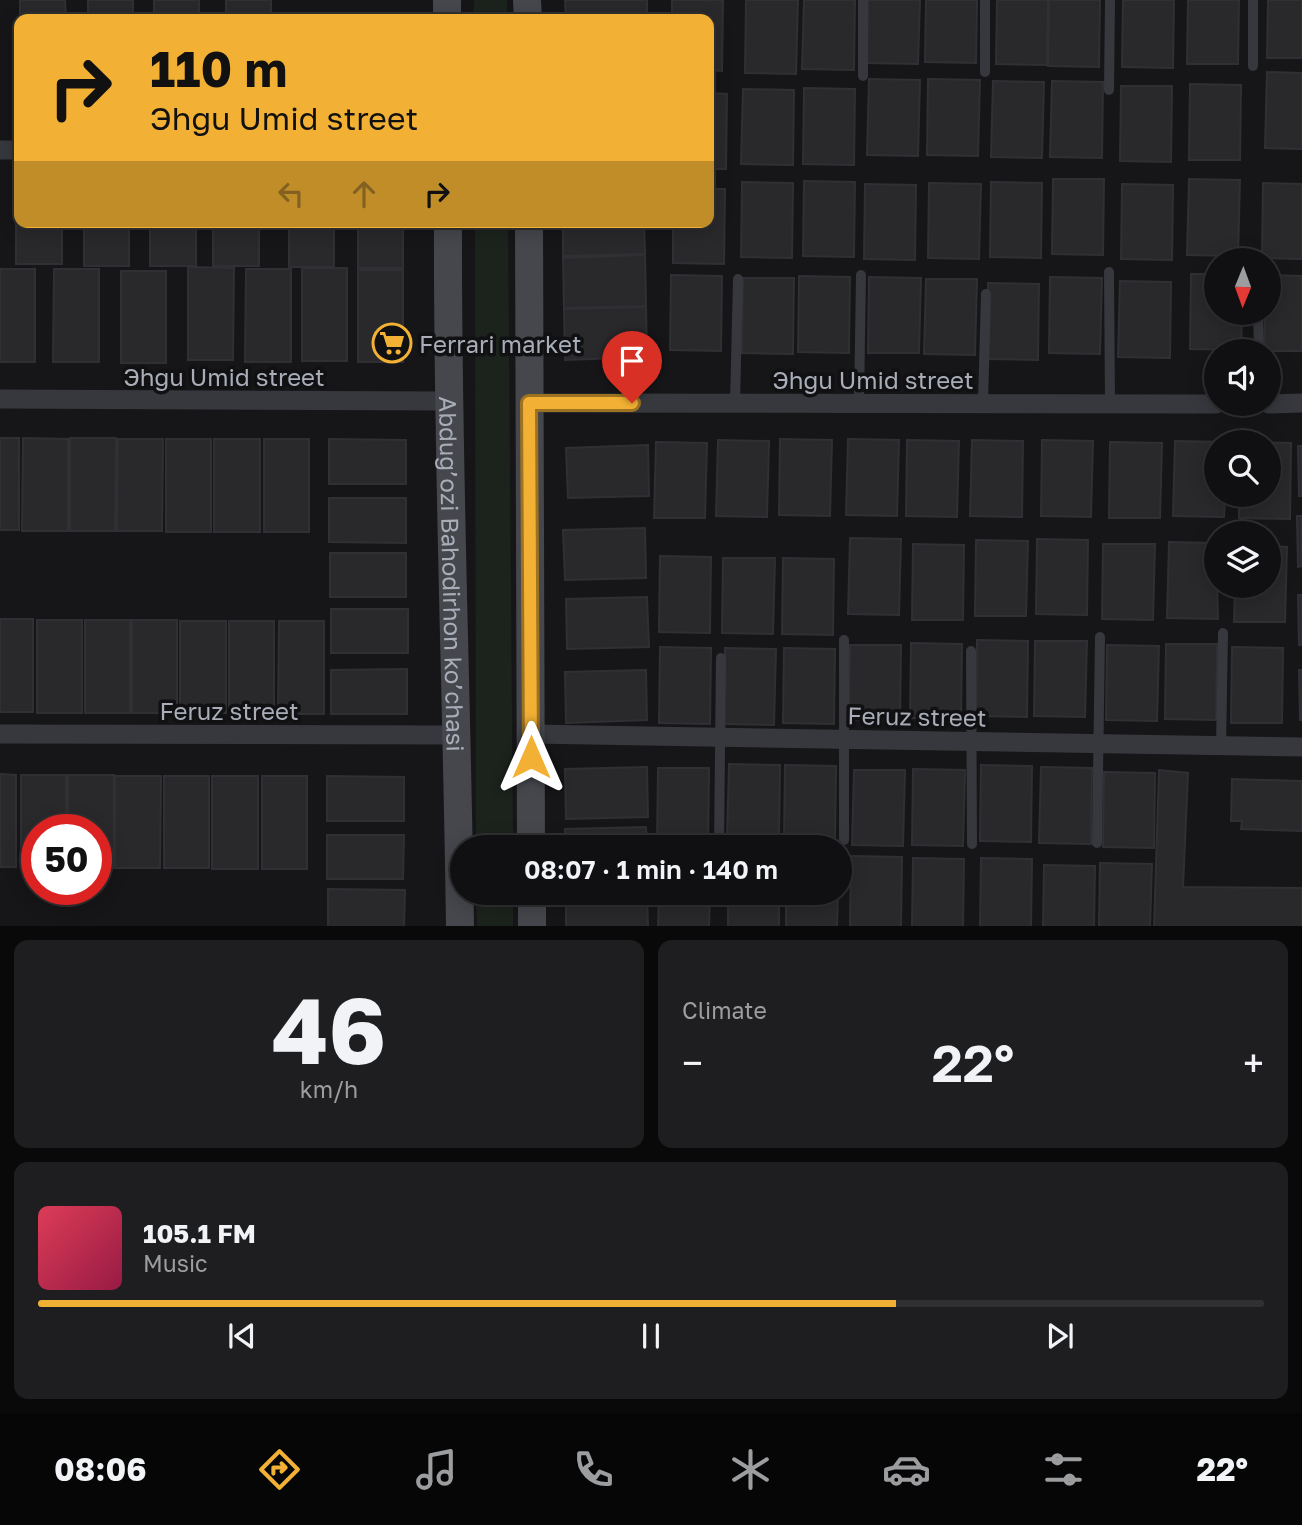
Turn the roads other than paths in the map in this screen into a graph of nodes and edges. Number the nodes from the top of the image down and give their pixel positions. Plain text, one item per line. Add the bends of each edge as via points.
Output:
1 (863, 0) edge
2 (985, 0) edge
3 (1110, 0) edge
4 (1253, 0) edge
5 (1253, 66) dead end
6 (985, 72) dead end
7 (863, 76) dead end
8 (1109, 90) dead end
9 (448, 228) edge
10 (528, 228) edge
11 (1109, 272) dead end
12 (861, 275) dead end
13 (738, 279) dead end
14 (986, 294) dead end
15 (0, 399) edge
16 (447, 401) junction
17 (529, 403) junction
18 (734, 403) junction
19 (859, 403) junction
20 (984, 403) junction
21 (1110, 403) junction
22 (1204, 404) edge
23 (1281, 404) edge
24 (1302, 404) edge
25 (1223, 633) dead end
26 (1101, 637) dead end
27 (844, 640) dead end
28 (971, 651) dead end
29 (721, 658) dead end
30 (0, 734) edge
31 (531, 734) junction
32 (458, 736) junction
33 (719, 737) junction
34 (845, 739) junction
35 (971, 741) junction
36 (1098, 743) junction
37 (1221, 746) junction
38 (1302, 747) edge
39 (531, 835) edge
40 (719, 835) edge
41 (844, 835) edge
42 (1097, 843) dead end
43 (972, 844) dead end
44 (531, 905) edge
45 (460, 926) edge
46 (532, 926) edge

1 - 7 lane
2 - 6 lane
3 - 8 lane
4 - 5 lane
9 - 16 main road, Abdug’ozi Bahodirhon ko’chasi
10 - 17 main road
11 - 21 lane
12 - 19 lane
13 - 18 lane
14 - 20 lane
15 - 16 street, Эhgu Umid street
16 - 32 main road, Abdug’ozi Bahodirhon ko’chasi
17 - 18 street, Эhgu Umid street
17 - 31 main road
18 - 19 street, Эhgu Umid street
19 - 20 street, Эhgu Umid street
20 - 21 street, Эhgu Umid street
21 - 22 street, Эhgu Umid street
23 - 24 street
25 - 37 lane
26 - 36 lane
27 - 34 lane
28 - 35 lane
29 - 33 lane
30 - 32 street, Feruz street
31 - 33 street, Feruz street
31 - 39 main road
32 - 45 main road, Abdug’ozi Bahodirhon ko’chasi
33 - 34 street, Feruz street
33 - 40 lane
34 - 35 street, Feruz street
34 - 41 lane
35 - 36 street, Feruz street
35 - 43 lane
36 - 37 street, Feruz street
36 - 42 lane
37 - 38 street, Feruz street
44 - 46 main road

